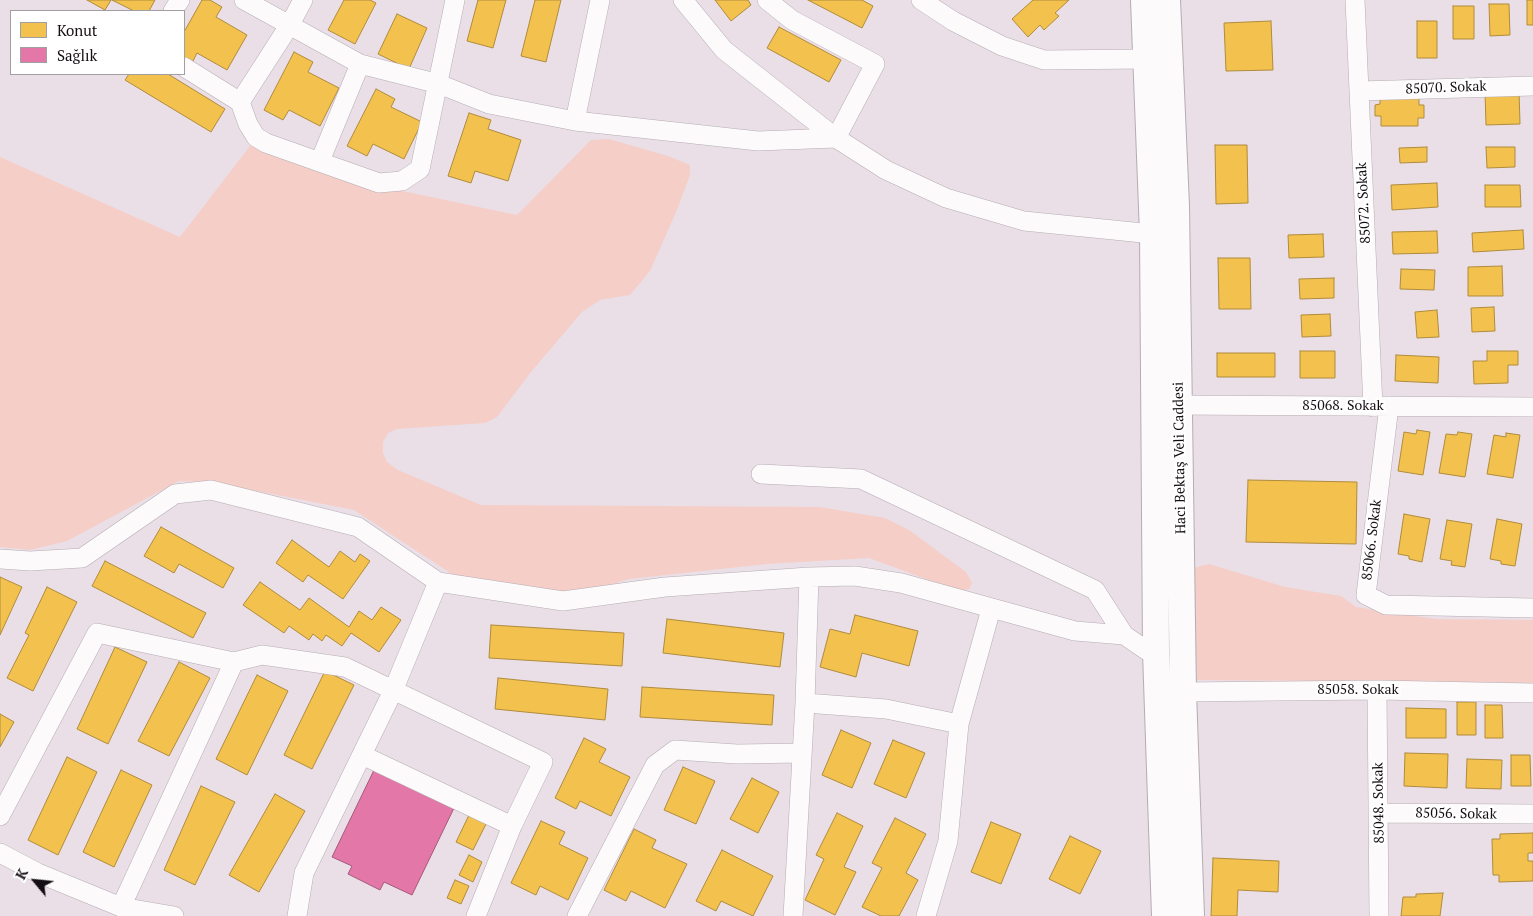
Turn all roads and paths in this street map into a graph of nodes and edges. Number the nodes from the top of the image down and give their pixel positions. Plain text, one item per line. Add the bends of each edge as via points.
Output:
1 (244, 0) edge
2 (303, 0) edge
3 (455, 0) edge
4 (600, 0) edge
5 (683, 0) edge
6 (767, 0) edge
7 (921, 0) edge
8 (1144, 0) edge
9 (1167, 0) edge
10 (1355, 0) edge
11 (289, 26) junction
12 (1146, 59) junction
13 (360, 64) junction
14 (185, 69) edge
15 (439, 84) junction
16 (1533, 86) edge
17 (1359, 91) junction
18 (240, 102) junction
19 (574, 121) junction
20 (836, 138) junction
21 (320, 161) junction
22 (1153, 234) junction
23 (1166, 405) junction
24 (1381, 406) junction
25 (1533, 407) edge
26 (762, 474) dead end
27 (0, 559) edge
28 (809, 577) junction
29 (438, 582) junction
30 (1533, 608) edge
31 (991, 609) junction
32 (1124, 636) junction
33 (1156, 652) junction
34 (234, 662) junction
35 (1377, 690) junction
36 (393, 691) junction
37 (1183, 692) junction
38 (1533, 693) edge
39 (805, 703) junction
40 (960, 724) junction
41 (802, 753) junction
42 (362, 755) junction
43 (1379, 813) junction
44 (1533, 814) edge
45 (0, 816) edge
46 (512, 826) junction
47 (0, 853) edge
48 (122, 908) junction
49 (174, 916) edge
50 (297, 916) edge
51 (476, 916) edge
52 (577, 916) edge
53 (793, 916) edge
54 (926, 916) edge
55 (1165, 916) edge
56 (1191, 916) edge
57 (1379, 916) edge

1 - 11 street
2 - 11 street
3 - 15 street
4 - 19 street
5 - 20 street via 724,50
6 - 20 street via 792,20 875,64
7 - 12 street via 1002,46 1044,60
8 - 12 main road, Haci Bektaş Veli Caddesi
9 - 23 main road, Haci Bektaş Veli Caddesi via 1176,206
10 - 17 street, 85072. Sokak
11 - 13 street
11 - 18 street
12 - 22 main road, Haci Bektaş Veli Caddesi
13 - 15 street
13 - 21 street
14 - 18 street
15 - 19 street via 489,104
15 - 21 street via 420,169 402,181 379,183
16 - 17 street, 85070. Sokak
17 - 24 street, 85072. Sokak
18 - 21 street via 256,137
19 - 20 street via 758,141
20 - 22 street via 886,170 955,201 1024,221
22 - 23 main road, Haci Bektaş Veli Caddesi
23 - 24 street, 85068. Sokak
23 - 33 main road, Haci Bektaş Veli Caddesi
23 - 37 main road, Haci Bektaş Veli Caddesi
24 - 25 street, 85068. Sokak
24 - 30 street, 85066. Sokak via 1366,595 1386,605
26 - 32 street via 861,480 1095,590
27 - 29 street via 82,558 174,494 211,490 358,527
28 - 29 street via 665,587 563,601
28 - 31 street via 855,576 901,583
28 - 39 street
29 - 36 street
31 - 32 street via 1075,631
31 - 40 street
32 - 33 street via 1146,650
33 - 55 main road, Haci Bektaş Veli Caddesi
34 - 36 street via 262,655 344,667
34 - 45 street via 97,633
34 - 48 street
35 - 37 street, 85058. Sokak
35 - 38 street, 85058. Sokak
35 - 43 street, 85048. Sokak
36 - 42 street
36 - 46 street via 543,762
37 - 56 main road, Haci Bektaş Veli Caddesi
39 - 40 street via 886,709
39 - 41 street
40 - 54 street via 948,841
41 - 52 street via 737,754 675,750 655,765
41 - 53 street
42 - 46 street
42 - 50 street via 304,873
43 - 44 street, 85056. Sokak
43 - 57 street, 85048. Sokak
46 - 51 street
47 - 48 street via 38,873
48 - 49 street

